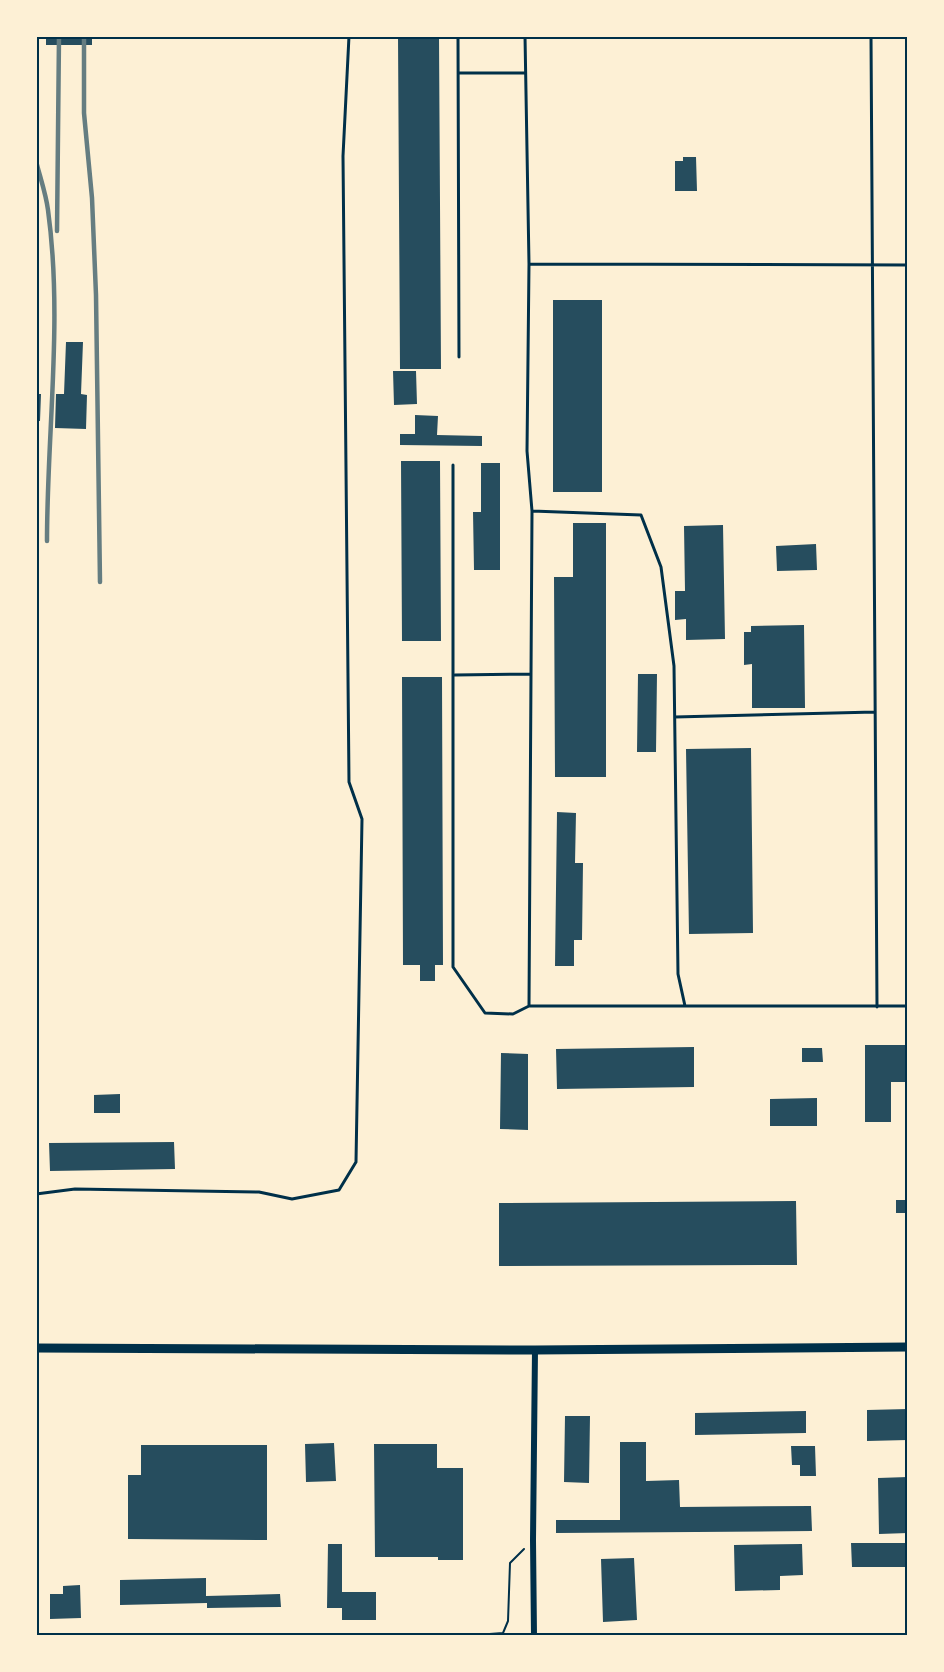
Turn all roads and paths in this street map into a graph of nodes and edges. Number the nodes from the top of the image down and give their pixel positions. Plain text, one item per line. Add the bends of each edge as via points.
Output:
1 (349, 36) edge
2 (458, 36) edge
3 (525, 36) edge
4 (871, 36) edge
5 (459, 73) junction
6 (525, 73) junction
7 (529, 264) junction
8 (908, 265) edge
9 (872, 266) junction
10 (459, 357) dead end
11 (453, 465) dead end
12 (532, 511) junction
13 (531, 674) junction
14 (454, 675) junction
15 (875, 712) junction
16 (675, 717) junction
17 (529, 1006) junction
18 (685, 1006) junction
19 (877, 1006) junction
20 (908, 1006) edge
21 (36, 1194) edge
22 (908, 1347) edge
23 (36, 1348) edge
24 (535, 1350) junction
25 (533, 1540) junction
26 (462, 1636) edge
27 (534, 1636) edge

1 - 21 lane via 343,156 349,782 362,819 356,1162 339,1190 292,1199 259,1192 75,1189
2 - 5 lane
3 - 6 lane
4 - 9 lane
5 - 6 lane
5 - 10 lane
6 - 7 lane
7 - 9 lane
7 - 12 lane via 527,451
8 - 9 lane
9 - 15 lane
11 - 14 lane
12 - 13 lane
12 - 16 lane via 641,515 661,567 674,666
13 - 14 lane
13 - 17 lane
14 - 17 lane via 453,967 486,1013 513,1014
15 - 16 lane
15 - 19 lane
16 - 18 lane via 678,974
17 - 18 lane
18 - 19 lane
19 - 20 lane
22 - 24 main road
23 - 24 main road
24 - 25 street
25 - 26 path via 510,1563 508,1621 503,1633
25 - 27 street

